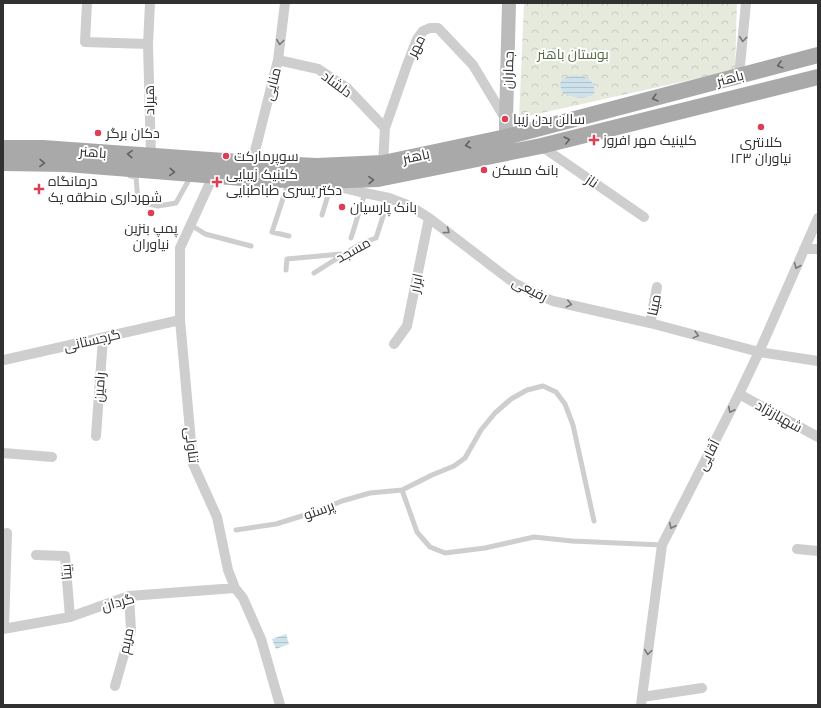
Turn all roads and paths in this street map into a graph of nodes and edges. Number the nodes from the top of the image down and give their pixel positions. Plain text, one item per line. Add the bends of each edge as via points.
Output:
1 (88, 3) edge
2 (150, 3) edge
3 (285, 3) edge
4 (509, 3) edge
5 (746, 3) edge
6 (148, 44) junction
7 (818, 56) edge
8 (278, 60) junction
9 (739, 76) junction
10 (818, 77) edge
11 (506, 120) junction
12 (385, 128) junction
13 (508, 145) junction
14 (541, 146) junction
15 (3, 148) edge
16 (151, 156) junction
17 (3, 162) edge
18 (252, 163) junction
19 (383, 163) junction
20 (101, 167) junction
21 (192, 174) junction
22 (213, 176) junction
23 (289, 180) junction
24 (327, 183) junction
25 (365, 192) junction
26 (389, 198) junction
27 (322, 215) dead end
28 (644, 217) dead end
29 (430, 218) junction
30 (818, 218) edge
31 (191, 225) junction
32 (289, 236) dead end
33 (351, 238) dead end
34 (251, 246) dead end
35 (804, 249) junction
36 (818, 249) edge
37 (345, 254) junction
38 (286, 270) dead end
39 (314, 273) dead end
40 (657, 287) dead end
41 (180, 320) junction
42 (650, 323) junction
43 (102, 338) junction
44 (394, 344) dead end
45 (759, 352) junction
46 (3, 360) edge
47 (818, 361) edge
48 (739, 394) junction
49 (96, 436) dead end
50 (818, 437) edge
51 (3, 453) edge
52 (52, 457) dead end
53 (402, 490) junction
54 (594, 521) dead end
55 (236, 530) dead end
56 (7, 533) dead end
57 (662, 545) junction
58 (797, 549) dead end
59 (818, 551) edge
60 (36, 555) dead end
61 (235, 588) junction
62 (129, 596) junction
63 (70, 617) junction
64 (3, 628) edge
65 (115, 686) dead end
66 (702, 688) dead end
67 (641, 701) edge
68 (280, 705) edge

1 - 6 street via 85,42
2 - 6 street, هیراد
3 -> 8 street, منایی
4 - 11 main road, جماران
5 -> 9 street
6 - 16 street, هیراد
7 -> 9 main road, باهنر
8 - 12 street, دلشاد via 318,69 347,88
8 - 18 street, منایی
9 -> 13 main road, باهنر
14 -> 10 main road, باهنر
11 - 12 street, مهر via 473,65 438,28 430,28 423,31 417,39
11 - 13 main road, جماران
12 - 19 street, مهر
13 - 14 main road, باهنر
13 -> 19 main road, باهنر
24 -> 13 main road, باهنر via 378,179
14 - 28 street, ناز
16 -> 15 main road, باهنر via 43,148
16 - 18 main road, باهنر
17 -> 20 main road, باهنر
18 - 19 main road, باهنر via 317,166
20 -> 21 main road, باهنر
20 - 21 lane via 136,177 138,202 158,206 176,203
21 - 22 main road, باهنر
22 - 23 main road, باهنر
22 - 31 street, تناولی
23 - 24 main road, باهنر
23 - 32 lane via 272,232
24 - 25 street, رفیعی
24 - 27 lane
25 - 26 street, رفیعی
25 - 33 lane
26 - 29 street, رفیعی via 410,206
26 - 37 lane, مسجد via 376,238 360,244
29 -> 42 street, رفیعی via 514,283 532,292 553,301
29 - 44 street, ابرار via 407,326
30 - 35 street, آقایی
31 - 34 lane via 205,234
31 - 41 street, تناولی via 180,248
35 - 36 street
35 -> 45 street, آقایی
37 - 38 lane via 288,259
37 - 39 lane, مسجد
40 - 42 street, مینا
41 - 43 street, گرجستانی
41 - 61 street, تناولی via 192,464 217,517 228,570
42 -> 45 street, رفیعی
43 - 46 street, گرجستانی
43 - 49 street, رامین
45 - 47 street, رفیعی
45 - 48 street, آقایی
48 - 50 street, شهبازنژاد
48 -> 57 street, آقایی
51 - 52 street
53 - 54 lane via 454,466 464,458 495,413 511,399 527,390 543,386 556,392 565,404
53 - 55 lane, پرستو via 370,493 276,524
53 - 57 lane via 416,532 430,547 445,553 485,548 534,537
56 - 64 street
57 -> 67 street, آقایی
58 - 59 street
60 - 63 street, بیتا via 65,556
61 - 62 street, گردان
61 - 68 street, تناولی via 243,598 261,639
62 - 63 street, گردان
62 - 65 street, مریم via 131,630
63 - 64 street, گردان
66 - 67 street

